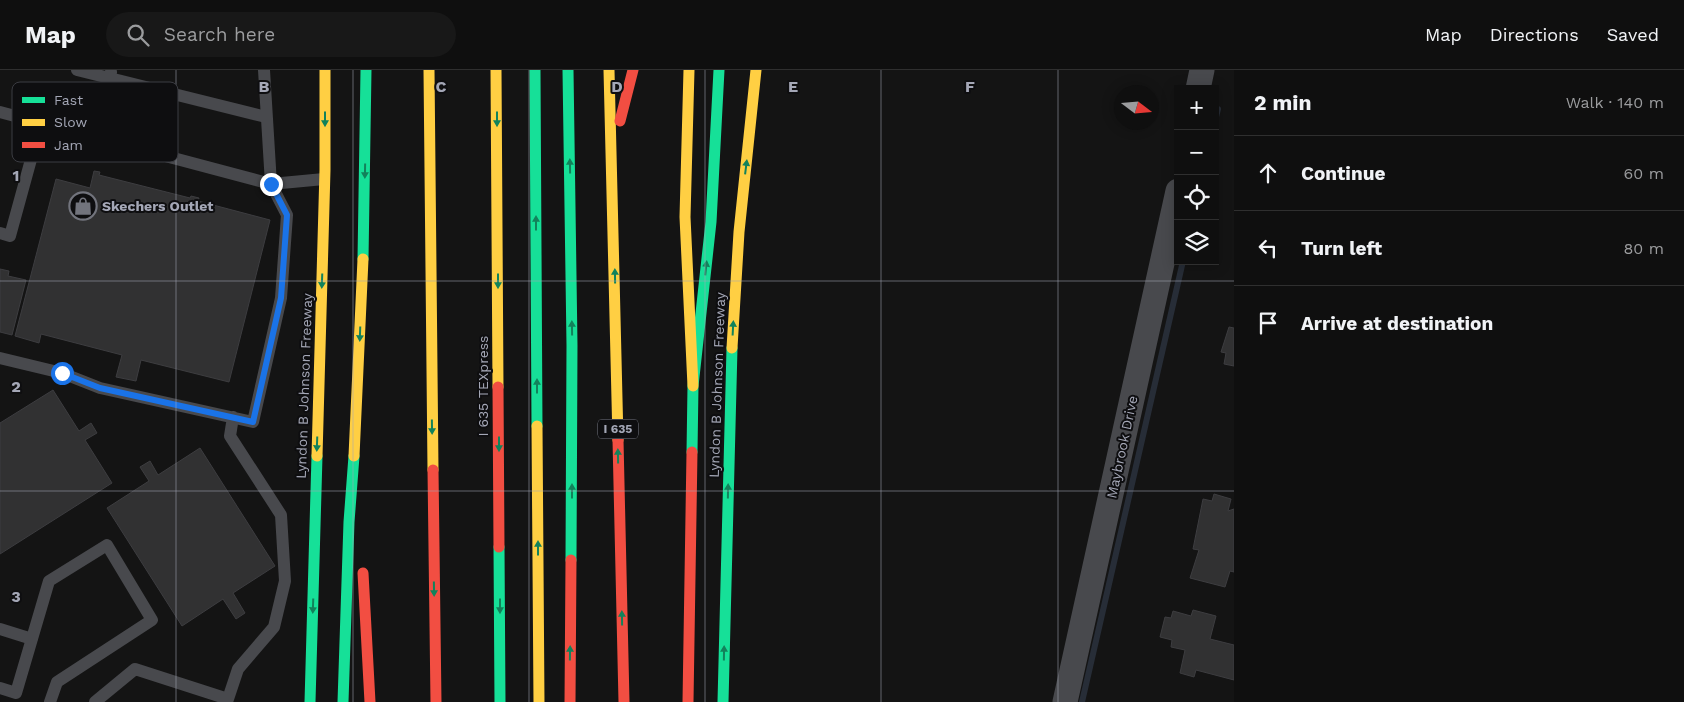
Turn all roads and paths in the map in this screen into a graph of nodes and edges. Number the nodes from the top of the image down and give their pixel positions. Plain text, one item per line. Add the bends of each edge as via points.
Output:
1 (77, 70) edge
2 (264, 70) edge
3 (325, 70) edge
4 (366, 70) edge
5 (430, 70) edge
6 (496, 70) edge
7 (535, 70) edge
8 (568, 70) edge
9 (609, 70) edge
10 (633, 70) edge
11 (689, 70) edge
12 (719, 70) edge
13 (745, 70) edge
14 (756, 70) edge
15 (1202, 70) edge
16 (110, 74) edge
17 (139, 82) edge
18 (1199, 85) edge
19 (178, 93) edge
20 (754, 100) junction
21 (266, 117) junction
22 (612, 157) junction
23 (178, 160) edge
24 (30, 162) edge
25 (324, 178) junction
26 (271, 184) junction
27 (1174, 209) edge
28 (0, 233) edge
29 (0, 358) edge
30 (693, 386) junction
31 (233, 417) junction
32 (356, 437) junction
33 (360, 525) dead end
34 (363, 564) dead end
35 (0, 629) edge
36 (32, 638) junction
37 (0, 688) edge
38 (227, 701) edge
39 (50, 702) edge
40 (95, 702) edge
41 (310, 702) edge
42 (342, 702) edge
43 (370, 702) edge
44 (436, 702) edge
45 (500, 702) edge
46 (539, 702) edge
47 (570, 702) edge
48 (624, 702) edge
49 (688, 702) edge
50 (723, 702) edge
51 (1065, 702) edge

1 - 16 lane
2 - 21 lane
3 -> 25 main road, Lyndon B Johnson Freeway
4 -> 32 main road
5 -> 44 main road
6 -> 45 main road, I 635 TEXpress
46 -> 7 main road
47 -> 8 main road via 572,344
9 - 22 main road, I 635
10 - 22 main road
11 - 30 main road via 685,217
30 -> 12 main road via 711,222
13 - 20 main road
14 - 20 main road, Lyndon B Johnson Freeway
15 - 18 street
16 - 17 lane
19 - 21 lane
50 -> 20 main road, Lyndon B Johnson Freeway via 730,372 739,232
21 - 26 lane
48 -> 22 main road, I 635
23 - 26 lane
24 - 28 lane via 10,236
25 - 26 lane
25 -> 41 main road, Lyndon B Johnson Freeway
26 - 31 lane via 287,215 281,298 253,422
27 - 51 street, Maybrook Drive
29 - 31 lane via 62,373 100,388
30 - 49 main road
31 - 38 lane via 230,436 281,514 285,581 274,627 238,669
32 - 33 main road
32 - 42 main road via 349,522
34 - 43 main road
35 - 36 lane
36 - 37 lane via 16,693
36 - 39 lane via 49,581 107,545 152,620 57,682
38 - 40 lane via 135,669

